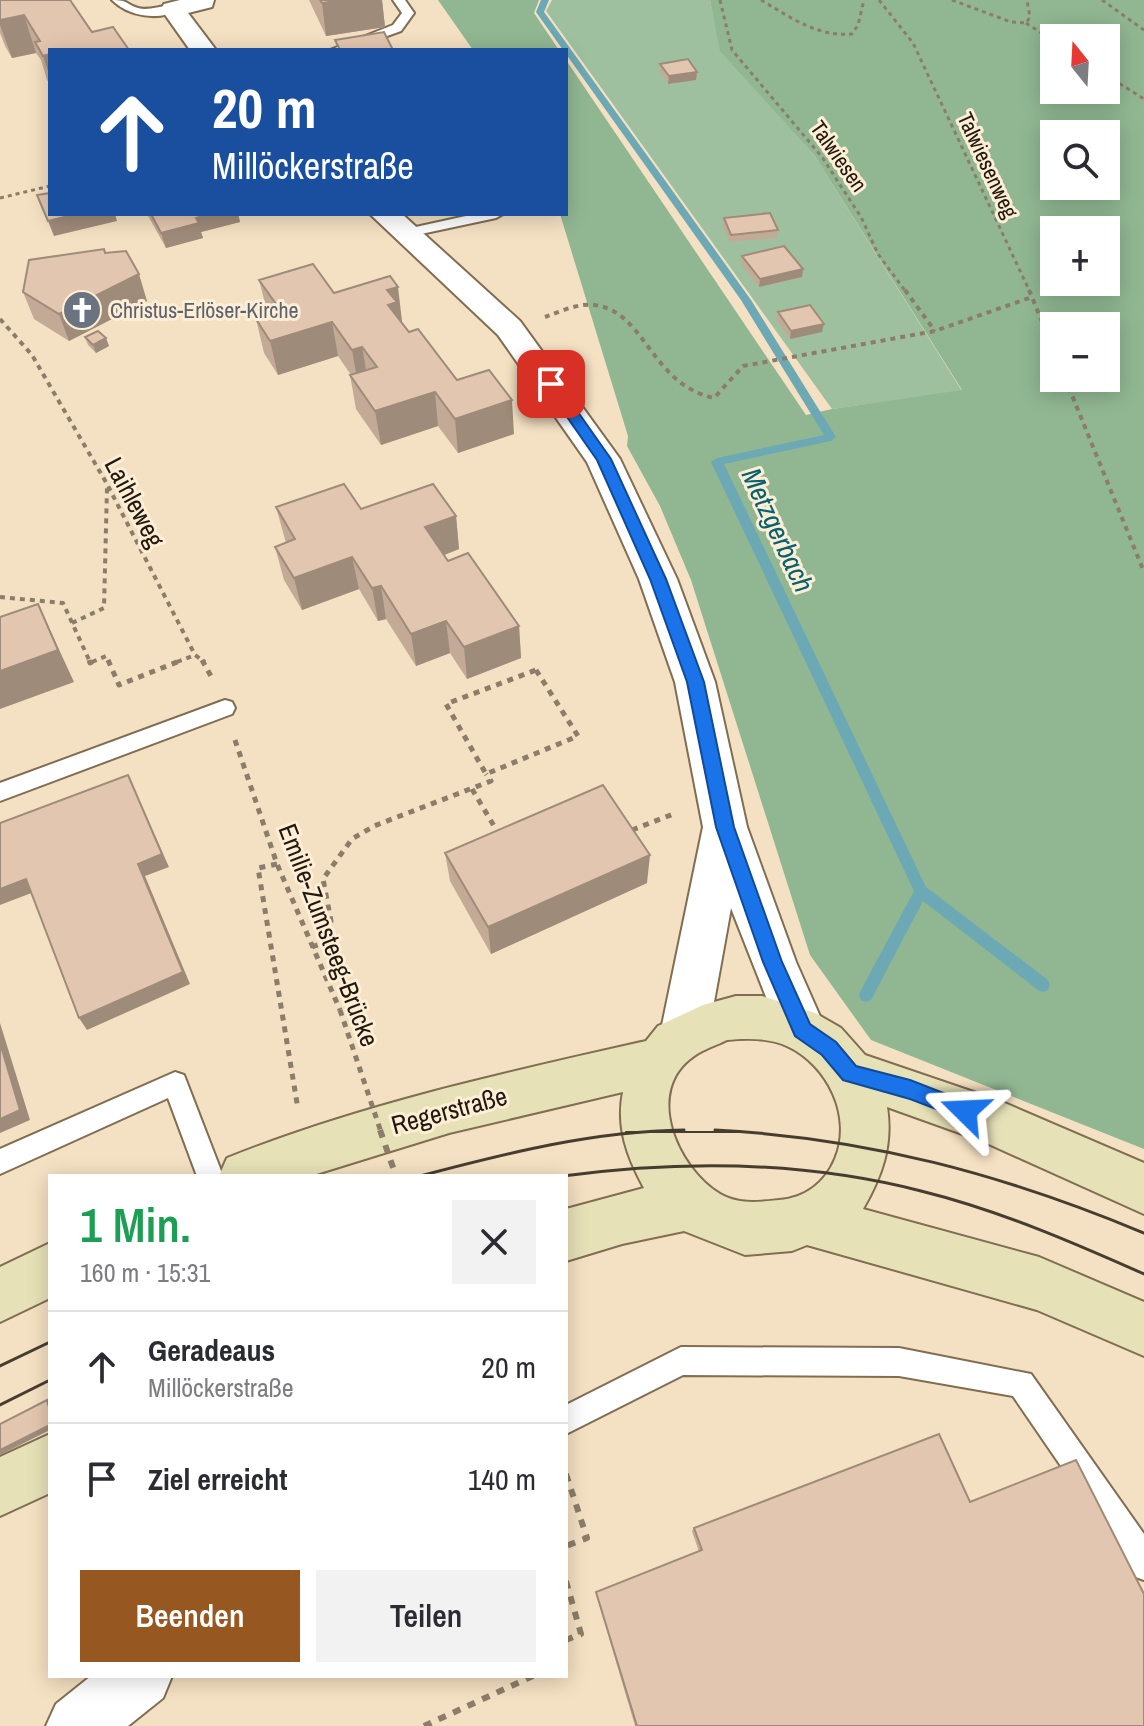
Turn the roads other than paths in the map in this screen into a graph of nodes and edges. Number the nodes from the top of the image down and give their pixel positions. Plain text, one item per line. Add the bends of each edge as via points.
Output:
1 (118, 0) edge
2 (202, 0) edge
3 (399, 0) edge
4 (173, 9) junction
5 (202, 48) edge
6 (342, 48) edge
7 (474, 216) edge
8 (396, 223) edge
9 (225, 708) road end
10 (0, 792) edge
11 (722, 810) junction
12 (802, 1030) junction
13 (671, 1048) junction
14 (850, 1074) junction
15 (0, 1162) edge
16 (209, 1174) edge
17 (250, 1174) edge
18 (1144, 1189) edge
19 (689, 1205) junction
20 (809, 1220) junction
21 (568, 1234) edge
22 (48, 1271) edge
23 (0, 1295) edge
24 (1144, 1329) edge
25 (568, 1419) edge
26 (48, 1464) edge
27 (0, 1487) edge
28 (1144, 1565) edge
29 (138, 1678) edge
30 (78, 1726) edge

1 - 4 lane via 136,12
2 - 4 street
3 - 6 lane via 408,13 397,28
4 - 5 street
7 - 8 lane
8 - 11 street via 509,328 603,459 658,579 695,682
9 - 10 lane
11 - 12 street via 773,962
11 - 13 street
12 - 13 main road, Regerstraße via 762,1018 721,1019
12 - 14 main road, Regerstraße via 829,1048
13 - 17 main road, Regerstraße via 440,1110
13 - 19 main road, Regerstraße via 644,1093 643,1130 655,1166
14 - 18 main road via 910,1090 1047,1142
14 - 20 main road, Regerstraße via 865,1108 867,1144 856,1177 837,1202
15 - 16 lane via 175,1083
19 - 20 main road, Regerstraße via 748,1229
19 - 21 main road
20 - 24 main road, Regerstraße via 1039,1284
22 - 23 main road
25 - 28 lane via 681,1361 899,1362 1021,1384
26 - 27 main road
29 - 30 street

